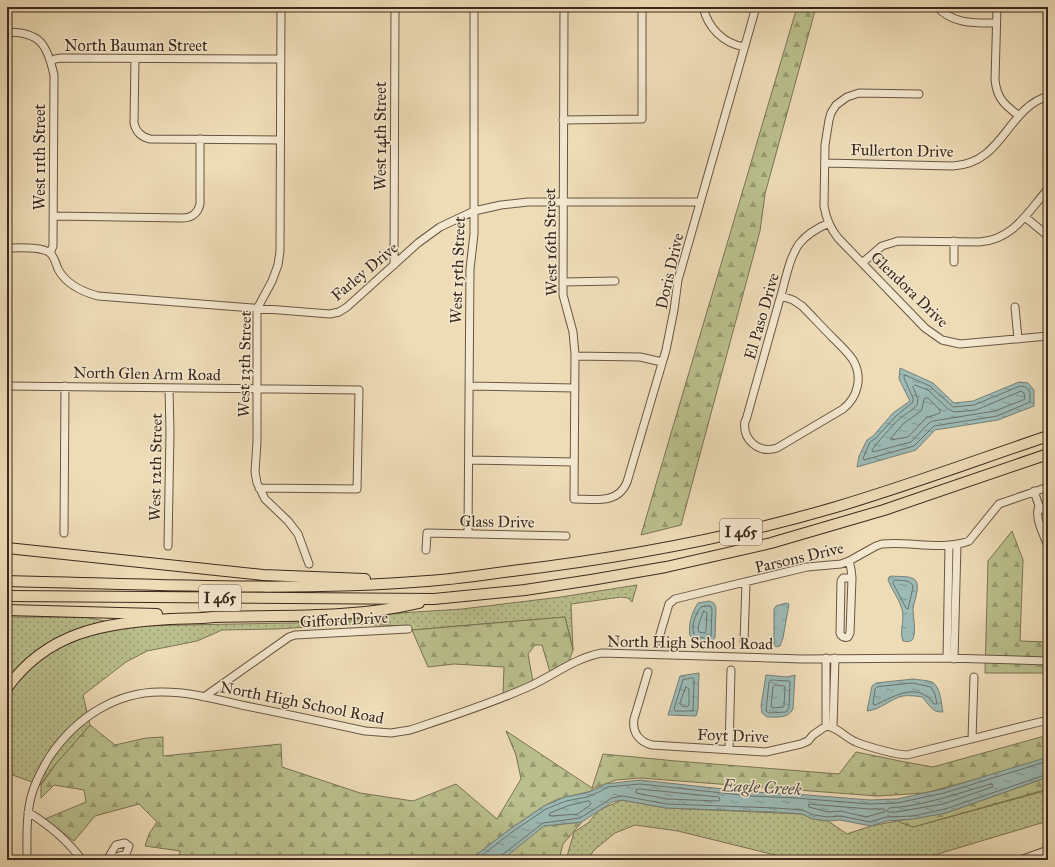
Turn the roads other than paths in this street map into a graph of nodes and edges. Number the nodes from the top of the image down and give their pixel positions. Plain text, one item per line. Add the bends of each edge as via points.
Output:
1 (281, 7) edge
2 (395, 7) edge
3 (474, 7) edge
4 (564, 7) edge
5 (642, 7) edge
6 (704, 7) edge
7 (756, 7) edge
8 (936, 7) edge
9 (998, 7) edge
10 (996, 23) junction
11 (7, 32) edge
12 (744, 47) junction
13 (135, 59) junction
14 (281, 59) junction
15 (51, 62) junction
16 (919, 94) dead end
17 (1048, 96) edge
18 (1019, 116) junction
19 (563, 120) junction
20 (200, 139) junction
21 (280, 140) junction
22 (825, 164) junction
23 (1048, 189) edge
24 (563, 202) junction
25 (700, 202) junction
26 (474, 211) junction
27 (53, 216) junction
28 (1025, 217) junction
29 (829, 223) junction
30 (1048, 236) edge
31 (954, 241) junction
32 (7, 248) edge
33 (50, 253) junction
34 (862, 262) junction
35 (954, 262) dead end
36 (394, 265) junction
37 (615, 281) dead end
38 (563, 282) junction
39 (781, 296) junction
40 (1015, 307) dead end
41 (257, 309) junction
42 (1048, 336) edge
43 (1018, 338) junction
44 (575, 356) junction
45 (662, 362) junction
46 (7, 386) edge
47 (66, 386) junction
48 (469, 386) junction
49 (169, 388) junction
50 (575, 388) junction
51 (257, 389) junction
52 (1048, 436) edge
53 (1048, 454) edge
54 (469, 460) junction
55 (574, 462) junction
56 (1048, 486) edge
57 (259, 488) junction
58 (1034, 491) junction
59 (574, 499) joint
60 (1039, 506) junction
61 (1048, 513) edge
62 (64, 533) dead end
63 (468, 534) junction
64 (566, 536) dead end
65 (953, 545) junction
66 (168, 546) dead end
67 (1048, 546) edge
68 (7, 548) edge
69 (426, 550) dead end
70 (849, 561) junction
71 (309, 564) dead end
72 (852, 578) junction
73 (7, 581) edge
74 (746, 583) junction
75 (392, 584) junction
76 (7, 596) edge
77 (434, 599) junction
78 (7, 610) edge
79 (213, 617) junction
80 (408, 629) dead end
81 (658, 641) dead end
82 (744, 641) dead end
83 (826, 658) junction
84 (835, 658) junction
85 (950, 658) junction
86 (1048, 661) edge
87 (731, 670) dead end
88 (648, 672) dead end
89 (974, 677) dead end
90 (7, 688) edge
91 (204, 697) junction
92 (1048, 720) edge
93 (830, 726) junction
94 (972, 739) junction
95 (729, 750) junction
96 (28, 812) junction
97 (1046, 850) edge
98 (27, 860) edge
99 (82, 860) edge
100 (1020, 860) edge
101 (1044, 860) edge

1 - 14 street, West 13th Street
2 - 36 street, West 14th Street
3 - 26 street, West 15th Street
4 - 19 street, West 16th Street
5 - 19 street via 642,119
6 - 12 street via 708,21 716,32 727,41
7 - 12 street, Doris Drive
8 - 10 street via 959,21
9 - 10 street
10 - 18 street via 996,90 1004,104
11 - 15 street, North Bauman Street via 25,33 37,39
12 - 25 street, Doris Drive
13 - 14 street, North Bauman Street
13 - 15 street, North Bauman Street via 59,58
13 - 20 street via 134,123 137,132 150,139
14 - 21 street, West 13th Street
15 - 27 street, West 11th Street via 54,75
16 - 22 street, Glendora Drive via 859,93 842,100 835,107 829,120
17 - 18 street, Fullerton Drive via 1034,103
18 - 22 street, Fullerton Drive via 989,152 967,164
19 - 24 street, West 16th Street
20 - 21 street
20 - 27 street via 200,206 192,216
21 - 41 street, West 13th Street via 280,256 272,281
22 - 29 street, Glendora Drive via 824,206
23 - 28 street
24 - 25 street, Farley Drive
24 - 26 street, Farley Drive via 521,203
24 - 38 street, West 16th Street
25 - 45 street, Doris Drive via 678,280 671,328
26 - 36 street, Farley Drive via 440,226
26 - 48 street, West 15th Street via 470,269
27 - 33 street, West 11th Street via 53,246
28 - 30 street
28 - 31 street via 1014,230 994,240
29 - 34 street, Glendora Drive via 838,238
29 - 39 street, El Paso Drive via 813,231 800,244 791,261
31 - 34 street via 893,242 878,249
31 - 35 street
32 - 33 street via 42,249
33 - 41 street, Farley Drive via 68,282 94,295
34 - 43 street, Glendora Drive via 928,332 942,340 963,344
36 - 41 street, Farley Drive via 339,312 327,314
37 - 38 street
38 - 44 street, West 16th Street via 563,295 573,332
39 - 39 street, El Paso Drive via 745,421 745,432 749,440 765,449 775,448 843,409 851,402 858,387 858,373 850,356 802,306
40 - 43 street
41 - 51 street, West 13th Street
42 - 43 street, Glendora Drive
44 - 45 street via 640,357
44 - 50 street, West 16th Street
45 - 59 street, Doris Drive via 624,489 609,499
46 - 47 street, North Glen Arm Road
47 - 49 street, North Glen Arm Road
47 - 62 street
48 - 50 street
48 - 54 street, West 15th Street
49 - 51 street, North Glen Arm Road
49 - 66 street, West 12th Street
50 - 55 street, West 16th Street
51 - 57 street, West 13th Street via 255,472
51 - 57 street, North Glen Arm Road via 359,390 357,489
52 - 75 highway, I 465 via 836,507 747,530 549,567
53 - 77 highway, I 465 via 884,510 739,551 678,565 591,580
54 - 55 street
54 - 63 street, West 15th Street
55 - 59 street, West 16th Street
56 - 58 street, Parsons Drive
57 - 71 street, West 13th Street via 267,502 298,534
58 - 60 street
58 - 65 street, Parsons Drive via 1000,504 969,541
60 - 61 street
60 - 67 street via 1037,516
63 - 64 street, Glass Drive
63 - 69 street, Glass Drive via 427,533
65 - 70 street, Parsons Drive via 882,544
65 - 85 street
68 - 75 highway via 223,572 289,577 361,578
70 - 72 street
70 - 74 street, Parsons Drive via 837,565 807,567
72 - 72 street via 850,632 846,638 840,636 841,581 843,578
73 - 75 highway, I 465 via 300,587
74 - 81 street, Parsons Drive via 673,600 668,605
74 - 82 street
76 - 77 highway, I 465
77 - 79 highway via 395,609 327,614
78 - 79 highway
79 - 90 highway via 124,623 85,631 43,652
80 - 91 street, Gifford Drive via 289,636
83 - 84 street, North High School Road
83 - 91 street, North High School Road via 598,654 573,662 518,691 410,730 391,733 365,731
83 - 93 street
84 - 85 street, North High School Road
84 - 93 street
85 - 86 street, North High School Road
87 - 95 street
88 - 95 street, Foyt Drive via 634,721 640,739 652,745
89 - 94 street
91 - 96 street, North High School Road via 178,692 150,692 121,699 94,712 70,731 45,764 35,784
92 - 94 street
93 - 94 street via 856,742 904,755
93 - 95 street, Foyt Drive via 801,744 763,753
96 - 98 street, North High School Road
96 - 99 street via 56,832
97 - 100 street
97 - 101 street

